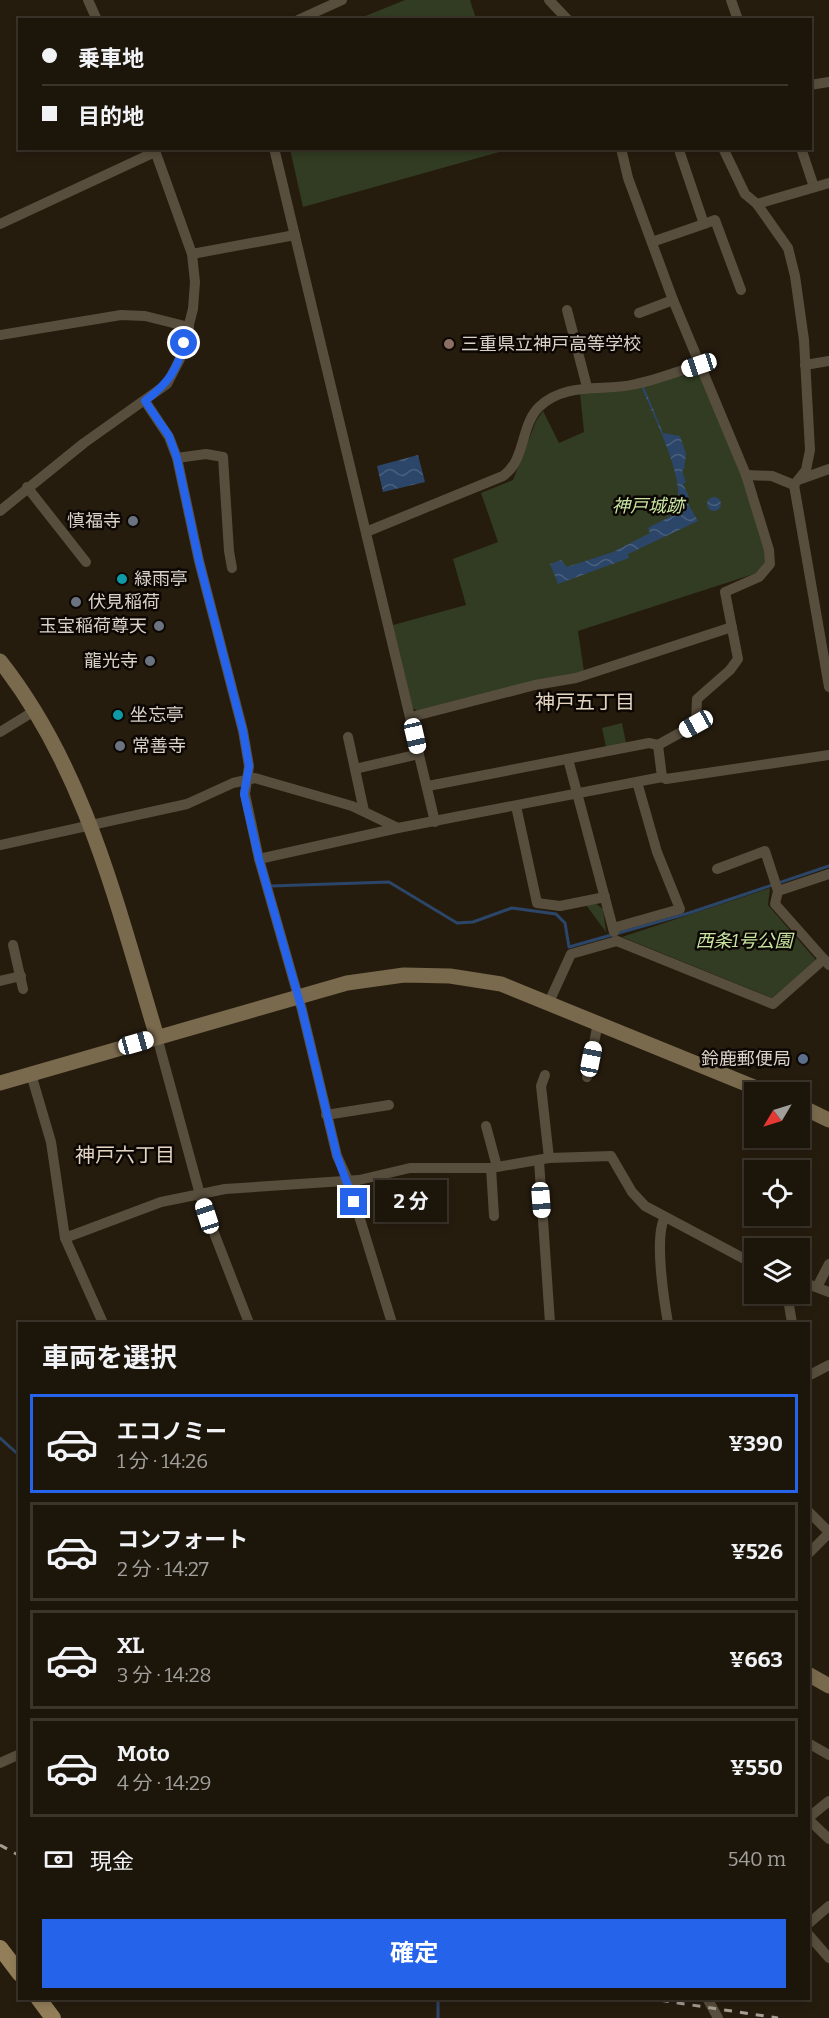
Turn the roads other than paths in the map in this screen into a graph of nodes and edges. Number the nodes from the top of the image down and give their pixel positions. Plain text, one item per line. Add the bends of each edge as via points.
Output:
1 (88, 0) edge
2 (342, 0) edge
3 (549, 0) edge
4 (731, 0) edge
5 (96, 18) edge
6 (302, 18) edge
7 (566, 18) edge
8 (737, 18) edge
9 (829, 82) edge
10 (812, 85) edge
11 (154, 150) edge
12 (274, 150) edge
13 (621, 150) edge
14 (724, 150) edge
15 (802, 150) edge
16 (680, 153) dead end
17 (829, 183) edge
18 (814, 187) junction
19 (757, 204) junction
20 (0, 224) edge
21 (704, 224) junction
22 (295, 235) junction
23 (652, 242) junction
24 (192, 254) junction
25 (741, 290) dead end
26 (673, 300) junction
27 (567, 310) dead end
28 (639, 313) dead end
29 (189, 327) junction
30 (0, 335) edge
31 (829, 361) edge
32 (699, 365) junction
33 (805, 365) junction
34 (587, 387) junction
35 (145, 401) junction
36 (177, 458) junction
37 (829, 469) edge
38 (746, 475) junction
39 (797, 482) junction
40 (27, 487) junction
41 (0, 511) edge
42 (366, 532) junction
43 (86, 562) dead end
44 (232, 568) dead end
45 (732, 627) junction
46 (0, 661) edge
47 (829, 687) edge
48 (36, 710) junction
49 (411, 717) junction
50 (0, 732) edge
51 (348, 737) dead end
52 (658, 745) junction
53 (419, 754) junction
54 (829, 755) edge
55 (568, 759) junction
56 (356, 769) junction
57 (662, 777) junction
58 (248, 780) junction
59 (637, 782) junction
60 (428, 786) junction
61 (576, 795) junction
62 (516, 806) junction
63 (364, 811) junction
64 (435, 822) junction
65 (90, 825) junction
66 (398, 828) junction
67 (0, 845) edge
68 (259, 859) junction
69 (717, 869) dead end
70 (829, 874) edge
71 (778, 891) junction
72 (604, 897) junction
73 (613, 928) junction
74 (617, 941) junction
75 (13, 945) dead end
76 (826, 962) edge
77 (21, 976) junction
78 (0, 981) edge
79 (23, 988) dead end
80 (296, 997) junction
81 (549, 1002) junction
82 (598, 1023) junction
83 (157, 1037) junction
84 (31, 1074) junction
85 (545, 1075) dead end
86 (587, 1077) dead end
87 (0, 1083) edge
88 (744, 1083) edge
89 (389, 1105) dead end
90 (810, 1111) edge
91 (326, 1115) junction
92 (829, 1120) edge
93 (486, 1126) dead end
94 (544, 1160) junction
95 (494, 1167) junction
96 (348, 1180) junction
97 (201, 1194) junction
98 (495, 1216) dead end
99 (665, 1217) junction
100 (64, 1238) junction
101 (744, 1259) edge
102 (829, 1264) edge
103 (810, 1285) edge
104 (817, 1287) junction
105 (829, 1292) edge
106 (789, 1304) edge
107 (103, 1322) edge
108 (249, 1322) edge
109 (392, 1322) edge
110 (550, 1322) edge
111 (668, 1322) edge
112 (792, 1322) edge
113 (829, 1365) edge
114 (810, 1374) edge
115 (810, 1513) edge
116 (829, 1533) edge
117 (810, 1552) edge
118 (810, 1675) edge
119 (829, 1686) edge
120 (810, 1744) edge
121 (18, 1755) edge
122 (829, 1755) edge
123 (0, 1763) edge
124 (829, 1802) edge
125 (810, 1816) edge
126 (810, 1820) edge
127 (829, 1839) edge
128 (829, 1906) edge
129 (810, 1922) edge
130 (810, 1936) edge
131 (0, 1948) edge
132 (829, 1958) edge
133 (18, 1971) edge
134 (40, 2000) edge
135 (708, 2000) edge
136 (54, 2018) edge
137 (718, 2018) edge

1 - 5 street
2 - 6 street
3 - 7 street
4 - 8 street
9 - 10 street
11 - 20 street
11 - 24 street
12 - 22 street
13 - 23 street
14 - 19 street via 745,194
15 - 18 street
16 - 21 street
17 - 18 street
18 - 19 street
19 - 33 street via 791,257
21 - 23 street
21 - 25 street via 715,220
22 - 24 street
22 - 42 street
23 - 26 street
24 - 29 street via 195,282
26 - 28 street
26 - 32 street
27 - 34 street
29 - 30 street via 145,316 121,315
29 - 35 street via 170,379
31 - 33 street
32 - 34 street via 639,384
32 - 38 street
33 - 39 street via 810,450 806,470
34 - 42 street via 559,395 539,407 516,461 503,476
35 - 36 street via 169,436
35 - 40 street
36 - 44 street via 206,454 223,457
36 - 58 street via 243,731
37 - 39 street
38 - 39 street
38 - 45 street via 770,564 759,577 725,592
39 - 47 street
40 - 41 street
40 - 43 street
42 - 49 street
45 - 49 street via 576,678
45 - 52 street via 738,652 733,668 697,699 696,724
46 - 48 street
48 - 50 street
48 - 65 street via 77,789
49 - 53 street
51 - 56 street
52 - 55 street via 649,743
52 - 57 street
53 - 56 street
53 - 60 street
54 - 57 street
55 - 60 street
55 - 61 street
56 - 63 street
57 - 59 street
58 - 63 street via 255,778
58 - 65 street via 187,804
58 - 68 street via 244,794
59 - 61 street
59 - 73 street via 657,852 680,909
60 - 64 street
61 - 62 street
61 - 72 street
62 - 64 street
62 - 72 street via 537,903 560,906
63 - 66 street
64 - 66 street
65 - 67 street
65 - 83 street
66 - 68 street
68 - 80 street
69 - 71 street via 765,851
70 - 71 street
71 - 76 street via 775,904
72 - 73 street
73 - 74 street
74 - 76 street via 773,1004
74 - 81 street via 571,954
75 - 77 street
77 - 78 street
77 - 79 street
80 - 81 street via 347,983 450,976 501,984
80 - 83 street
80 - 91 street
81 - 82 street
82 - 86 street
82 - 88 street
83 - 84 street
83 - 97 street
84 - 87 street
84 - 100 street via 51,1142
85 - 94 street via 541,1086
89 - 91 street
90 - 92 street
91 - 96 street via 341,1169
93 - 95 street
94 - 95 street
94 - 99 street via 611,1156 632,1192 645,1206
94 - 110 street
95 - 96 street via 410,1168
95 - 98 street
96 - 97 street
96 - 109 street
97 - 100 street via 161,1202
97 - 108 street
99 - 101 street
99 - 111 street via 661,1250
100 - 107 street
102 - 104 street
103 - 104 street
104 - 105 street
106 - 112 street
113 - 114 street
115 - 116 street
116 - 117 street
118 - 119 street
120 - 122 street
121 - 123 street
124 - 125 street
126 - 127 street
128 - 129 street
130 - 132 street
131 - 133 main road
134 - 136 main road
135 - 137 street

